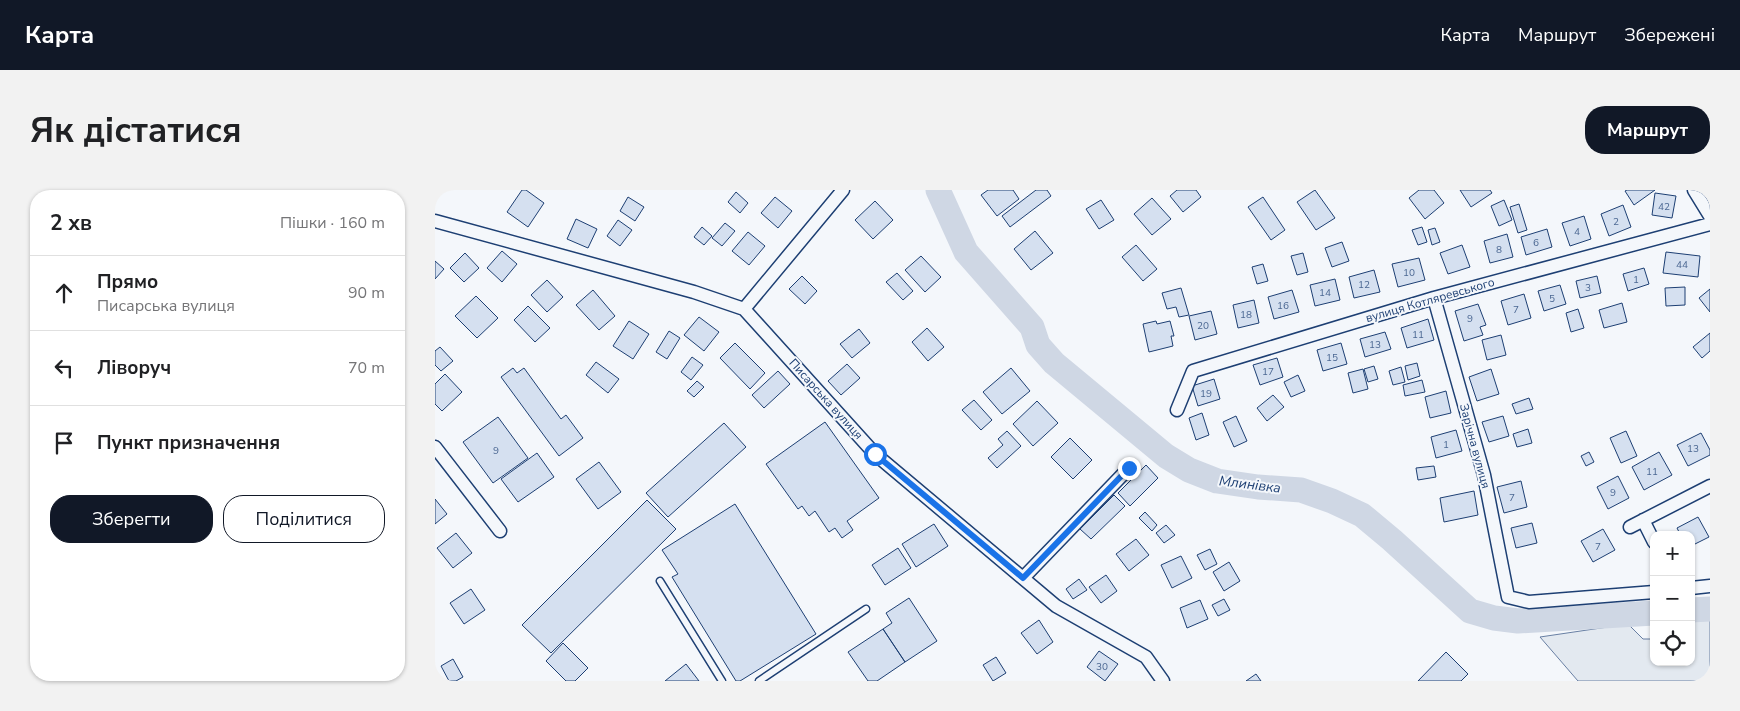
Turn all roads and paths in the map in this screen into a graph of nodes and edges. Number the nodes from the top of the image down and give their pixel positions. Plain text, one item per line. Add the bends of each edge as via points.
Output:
1 (843, 190) edge
2 (1695, 190) edge
3 (1710, 216) edge
4 (435, 221) edge
5 (1710, 224) edge
6 (1434, 298) junction
7 (744, 309) junction
8 (1177, 410) dead end
9 (435, 447) edge
10 (1129, 468) dead end
11 (1710, 486) edge
12 (1643, 520) junction
13 (1630, 527) dead end
14 (500, 531) dead end
15 (1650, 534) edge
16 (1023, 578) junction
17 (660, 581) dead end
18 (1710, 586) edge
19 (1695, 588) edge
20 (1650, 592) edge
21 (866, 609) dead end
22 (722, 681) edge
23 (759, 681) edge
24 (1163, 681) edge

1 - 7 street
2 - 3 street
4 - 7 street, Писарська вулиця via 694,292
5 - 6 street, вулиця Котляревського
6 - 8 street, вулиця Котляревського via 1193,371
6 - 20 street, Зарічна вулиця via 1484,476 1507,597 1529,602
7 - 16 street, Писарська вулиця via 875,454
9 - 14 street
10 - 16 street
11 - 12 street
12 - 13 street
12 - 15 street
16 - 24 street, Писарська вулиця via 1056,606 1146,657
17 - 22 lane
18 - 19 street
21 - 23 lane

